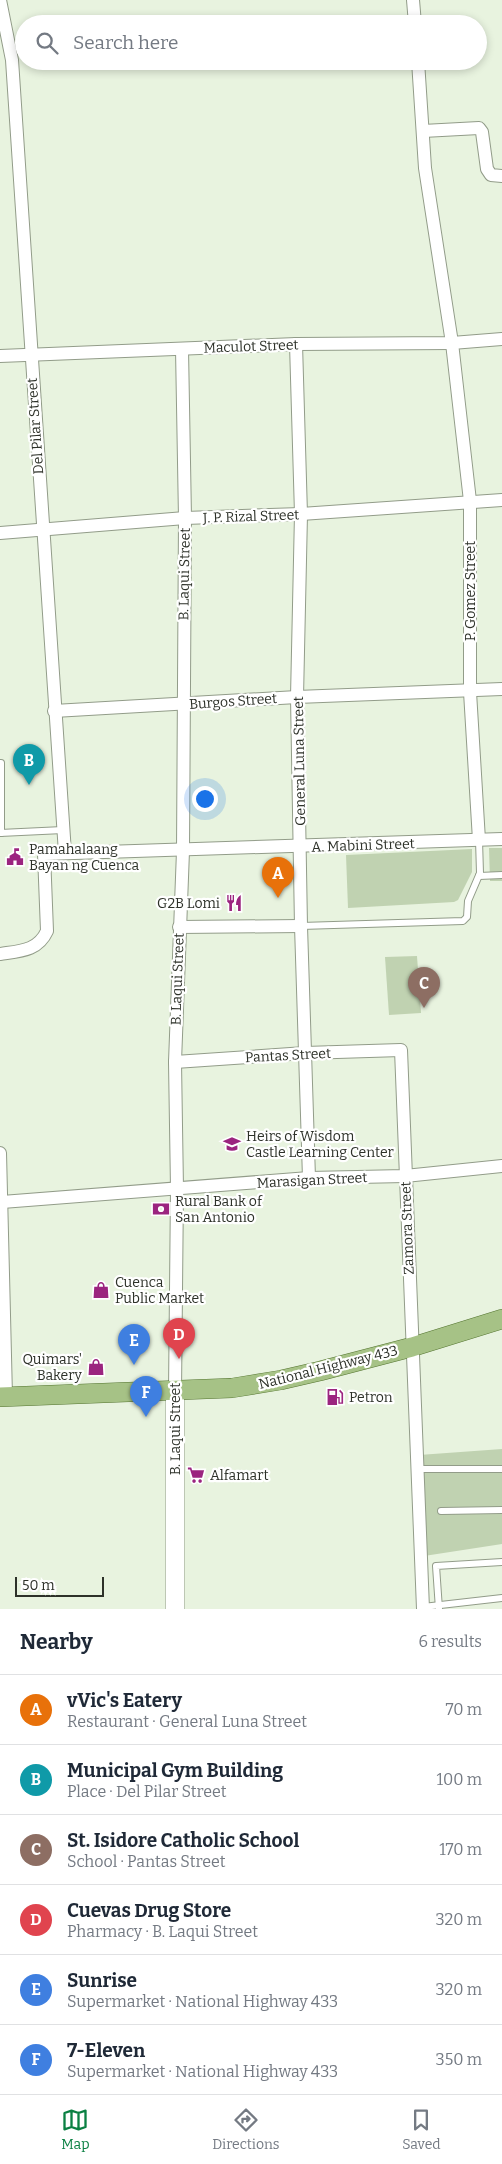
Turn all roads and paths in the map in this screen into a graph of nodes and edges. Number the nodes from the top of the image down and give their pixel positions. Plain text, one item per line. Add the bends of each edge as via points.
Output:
1 (0, 0) edge
2 (414, 0) edge
3 (415, 15) edge
4 (419, 70) edge
5 (423, 131) junction
6 (502, 176) edge
7 (502, 339) edge
8 (452, 343) junction
9 (296, 344) junction
10 (182, 349) junction
11 (31, 354) junction
12 (0, 356) edge
13 (502, 500) edge
14 (470, 501) junction
15 (302, 514) junction
16 (185, 518) junction
17 (42, 530) junction
18 (0, 533) edge
19 (502, 689) edge
20 (470, 692) junction
21 (298, 697) junction
22 (182, 705) junction
23 (54, 711) junction
24 (1, 763) edge
25 (63, 830) junction
26 (0, 833) edge
27 (502, 839) edge
28 (478, 840) junction
29 (300, 847) junction
30 (184, 851) junction
31 (65, 853) junction
32 (502, 875) edge
33 (479, 876) junction
34 (301, 926) junction
35 (179, 927) junction
36 (0, 954) edge
37 (401, 1050) joint
38 (305, 1053) junction
39 (175, 1062) junction
40 (0, 1155) edge
41 (502, 1166) edge
42 (405, 1176) junction
43 (309, 1178) junction
44 (177, 1190) junction
45 (2, 1202) junction
46 (502, 1319) edge
47 (412, 1346) junction
48 (174, 1392) junction
49 (3, 1397) edge
50 (502, 1468) edge
51 (416, 1469) junction
52 (502, 1510) edge
53 (441, 1511) dead end
54 (502, 1562) edge
55 (502, 1598) edge
56 (439, 1607) edge
57 (423, 1608) edge
58 (174, 1609) edge

1 - 11 street, Del Pilar Street via 12,60
2 - 3 street
4 - 5 street, P. Gomez Street
5 - 6 street via 479,128 487,169 490,175
5 - 8 street, P. Gomez Street via 425,168
7 - 8 street, Maculot Street
8 - 9 street, Maculot Street
8 - 14 street, P. Gomez Street
9 - 10 street, Maculot Street
9 - 15 street, General Luna Street
10 - 11 street, Maculot Street
10 - 16 street, B. Laqui Street
11 - 12 street, Maculot Street
11 - 17 street, Del Pilar Street
13 - 14 street, J. P. Rizal Street
14 - 15 street, J. P. Rizal Street
14 - 20 street, P. Gomez Street
15 - 16 street, J. P. Rizal Street
15 - 21 street, General Luna Street
16 - 17 street, J. P. Rizal Street
16 - 22 street, B. Laqui Street
17 - 18 street, J. P. Rizal Street
17 - 23 street, Del Pilar Street
19 - 20 street, Burgos Street
20 - 21 street, Burgos Street
20 - 28 street, P. Gomez Street
21 - 22 street, Burgos Street
21 - 29 street, General Luna Street
22 - 23 street, Burgos Street
22 - 30 street, B. Laqui Street
23 - 25 street, Del Pilar Street
24 - 26 lane
25 - 26 lane
25 - 31 street, Del Pilar Street
27 - 28 street, A. Mabini Street
28 - 29 street, A. Mabini Street
28 - 33 lane
29 - 30 street, A. Mabini Street
29 - 34 street, General Luna Street
30 - 31 street, A. Mabini Street
30 - 35 street, B. Laqui Street
31 - 36 street, A. Mabini Street via 44,854 47,931 44,939 27,950
32 - 33 lane
33 - 34 lane via 463,921
34 - 35 street
34 - 38 street, General Luna Street
35 - 39 street, B. Laqui Street
37 - 38 street, Pantas Street
37 - 42 street, Zamora Street
38 - 39 street, Pantas Street
38 - 43 street, General Luna Street
39 - 44 street, B. Laqui Street
40 - 45 street
41 - 42 street, Marasigan Street
42 - 43 street, Marasigan Street
42 - 47 street, Zamora Street
43 - 44 street, Marasigan Street
44 - 45 street, Marasigan Street
44 - 48 street, B. Laqui Street
45 - 49 street
46 - 47 main road, National Highway 433
47 - 48 main road, National Highway 433 via 281,1380
47 - 51 street, Zamora Street
48 - 49 main road, National Highway 433
48 - 58 main road, B. Laqui Street
50 - 51 lane
51 - 57 street, Zamora Street
52 - 53 lane
54 - 56 lane via 436,1566
55 - 56 lane
56 - 57 lane

